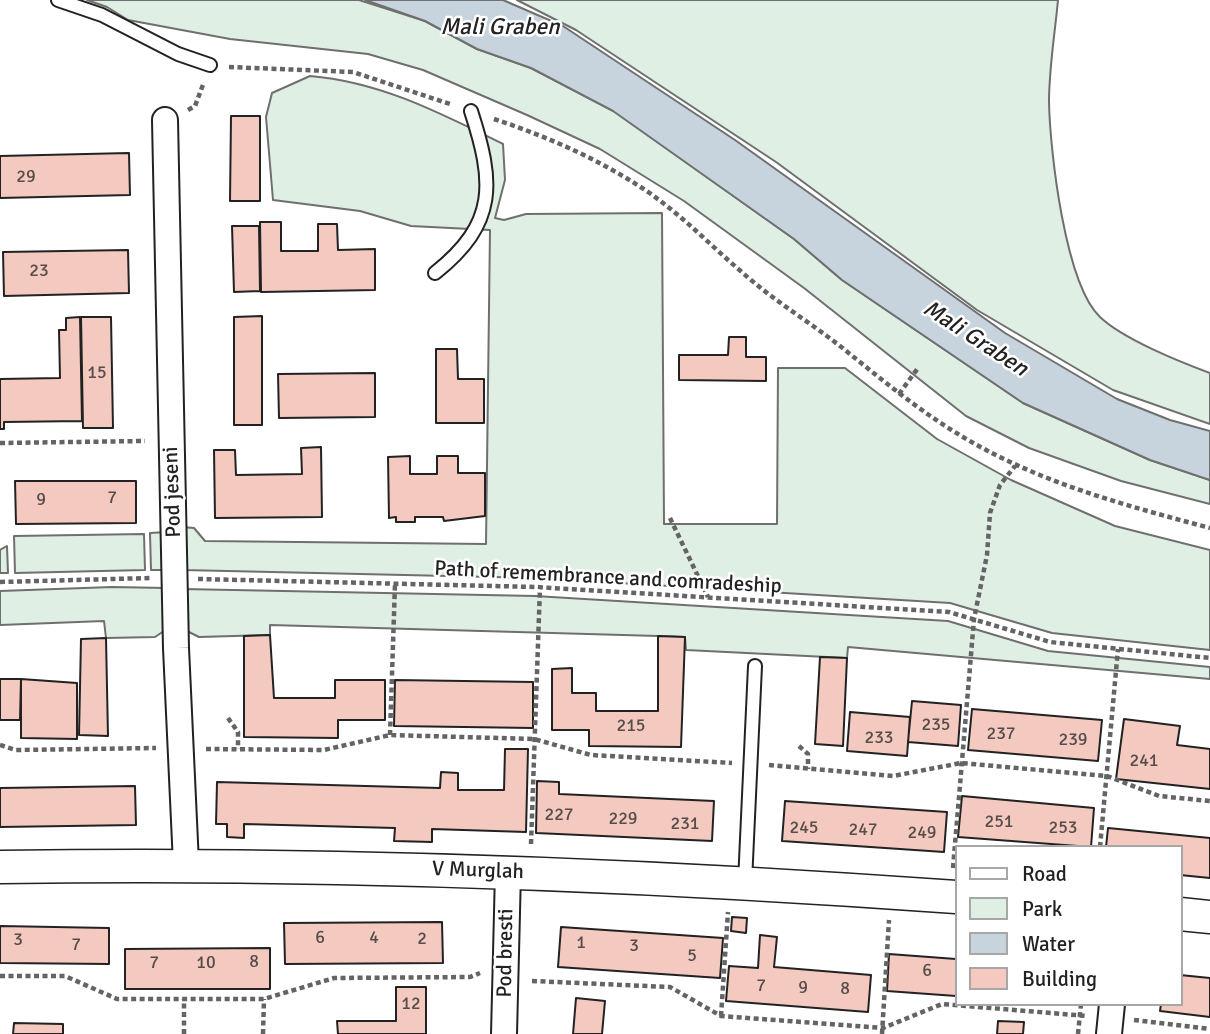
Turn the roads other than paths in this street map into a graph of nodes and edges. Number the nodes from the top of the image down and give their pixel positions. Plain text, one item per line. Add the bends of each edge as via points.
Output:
1 (58, 0) edge
2 (210, 65) road end
3 (471, 111) road end
4 (165, 120) road end
5 (435, 272) dead end
6 (755, 666) dead end
7 (186, 864) junction
8 (0, 867) edge
9 (508, 872) junction
10 (954, 886) edge
11 (737, 893) junction
12 (1182, 914) edge
13 (1210, 917) edge
14 (504, 1034) edge

1 - 2 lane via 102,15
3 - 5 lane via 484,151 484,207 474,235 456,257
4 - 7 street, Pod jeseni
6 - 11 lane via 751,764
7 - 8 street, V Murglah
7 - 9 street, V Murglah
9 - 11 street, V Murglah
9 - 14 street, Pod bresti
10 - 11 street, V Murglah
12 - 13 street

